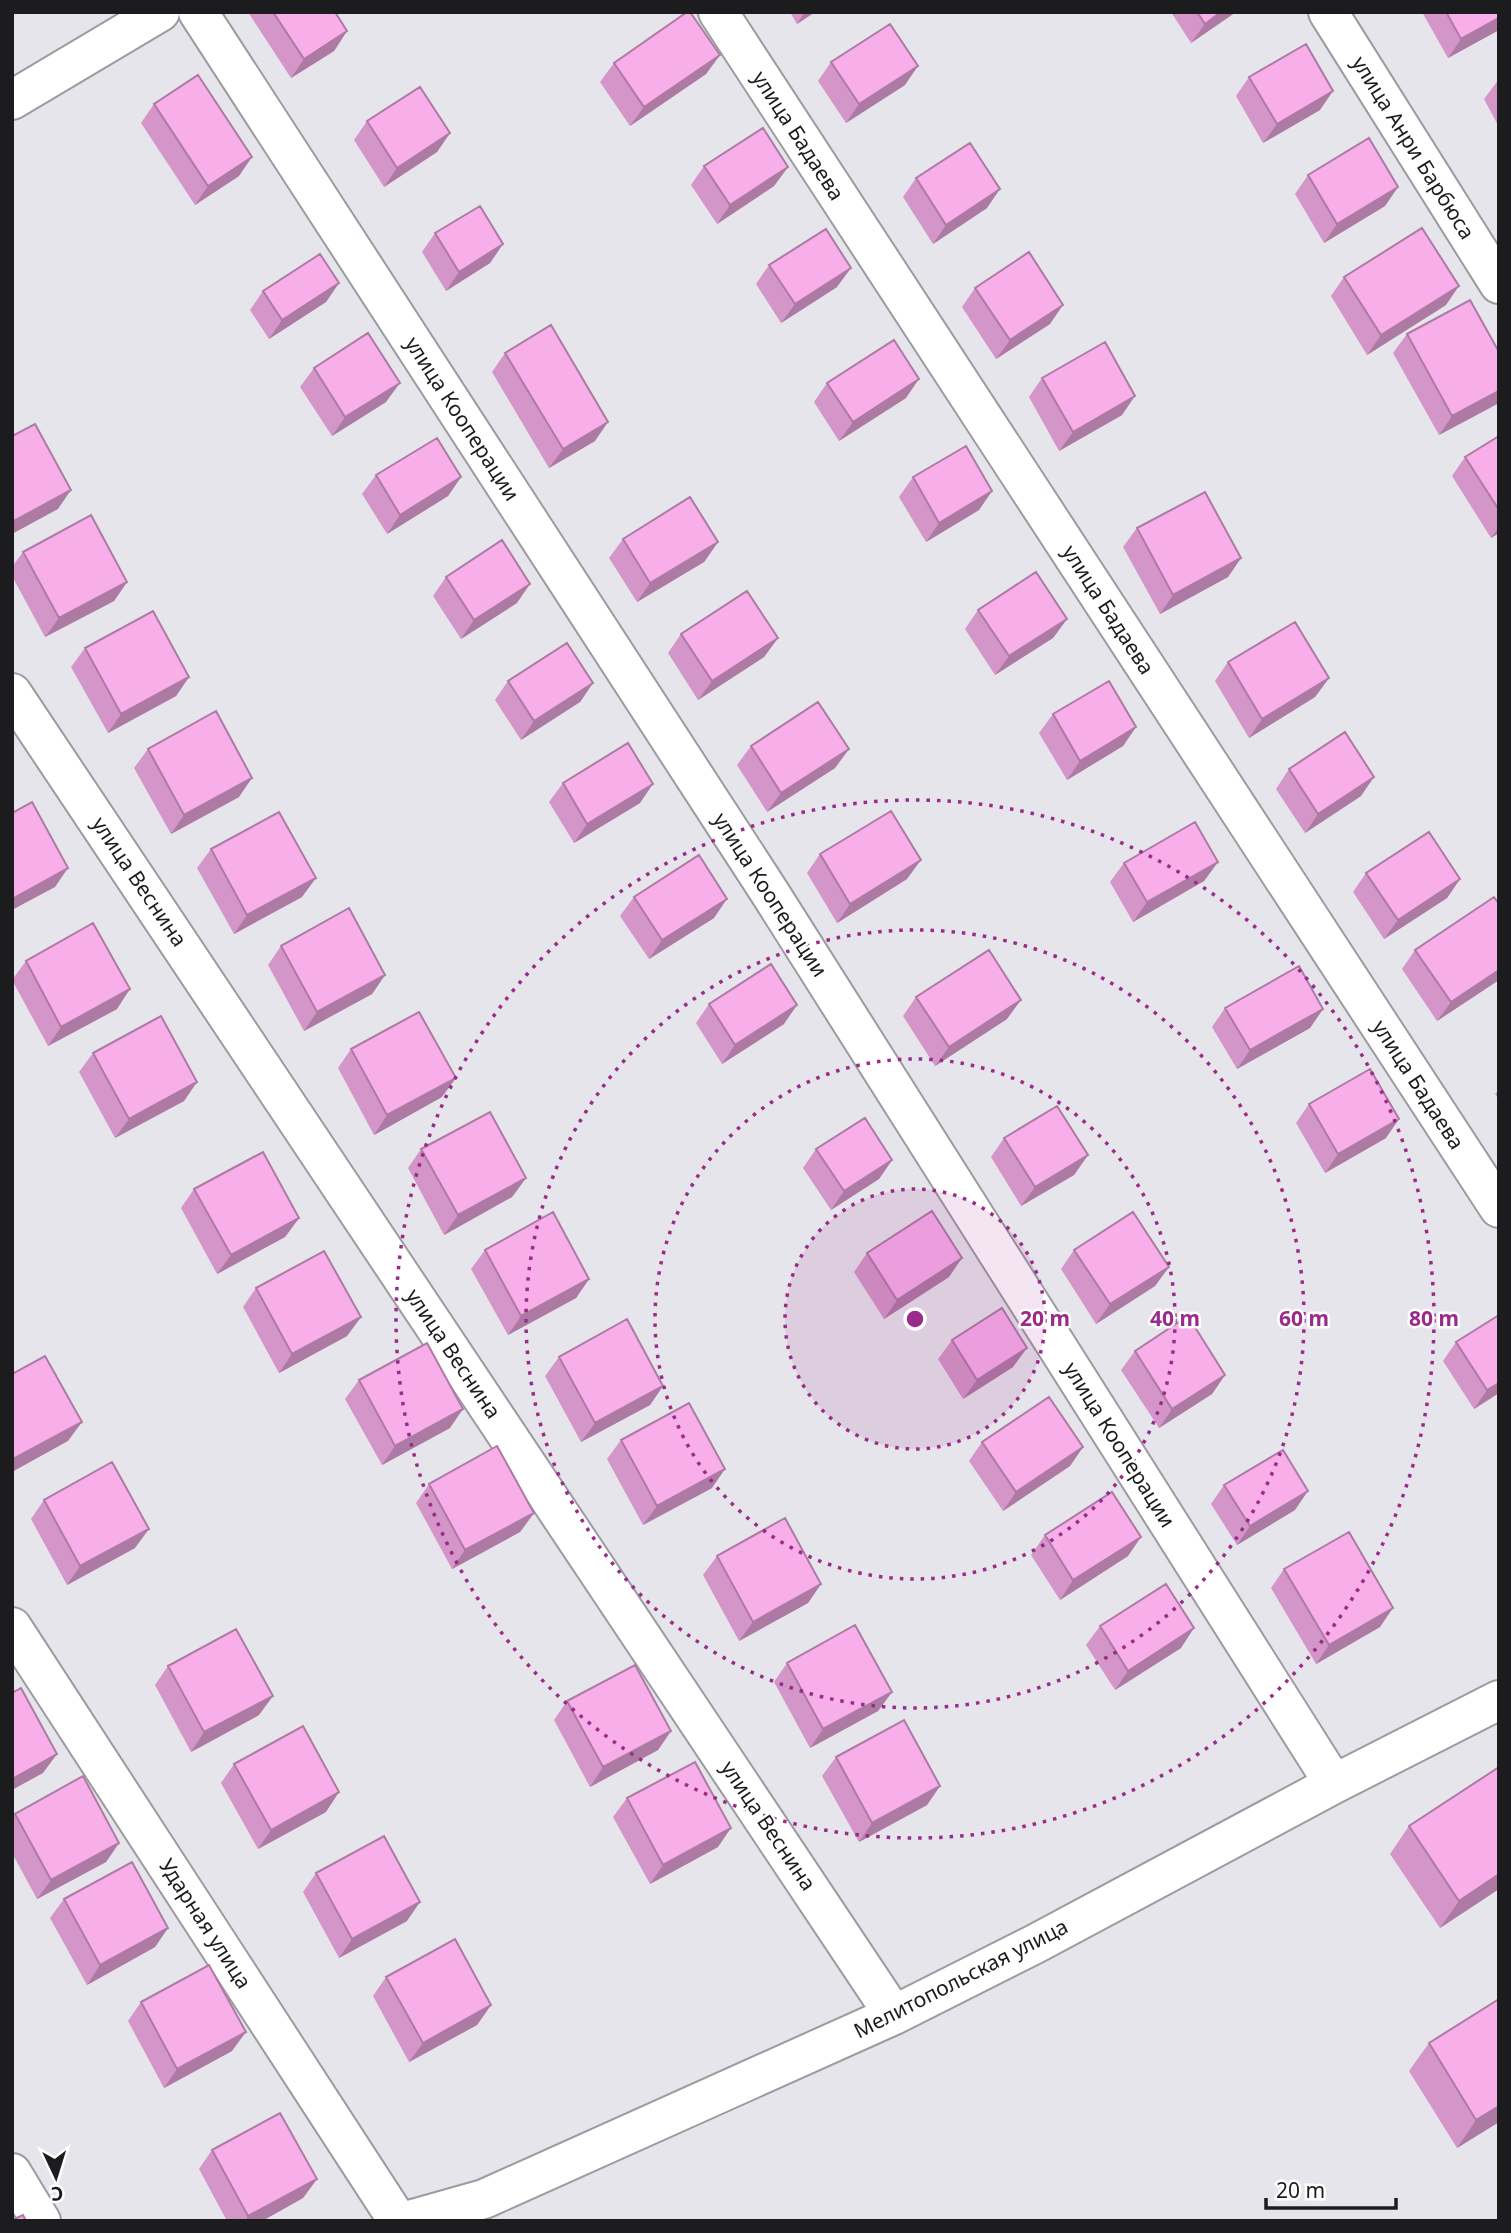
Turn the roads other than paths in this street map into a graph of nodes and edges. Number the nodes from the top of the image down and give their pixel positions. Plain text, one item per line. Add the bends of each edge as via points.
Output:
1 (160, 12) edge
2 (198, 12) edge
3 (718, 12) edge
4 (1328, 12) edge
5 (12, 100) edge
6 (1499, 284) edge
7 (12, 693) edge
8 (1499, 1208) edge
9 (12, 1627) edge
10 (1499, 1700) edge
11 (1334, 1784) junction
12 (894, 2015) junction
13 (12, 2173) edge
14 (491, 2210) edge
15 (41, 2221) edge
16 (398, 2221) edge
17 (406, 2221) edge

1 - 5 street
2 - 11 street, улица Кооперации via 770,893
3 - 8 street, улица Бадаева
4 - 6 street, улица Анри Барбюса
7 - 12 street, улица Веснина
9 - 16 street, Ударная улица
10 - 11 street, Мелитопольская улица
11 - 12 street, Мелитопольская улица
12 - 14 street, Мелитопольская улица
13 - 15 street
14 - 17 street, Мелитопольская улица

